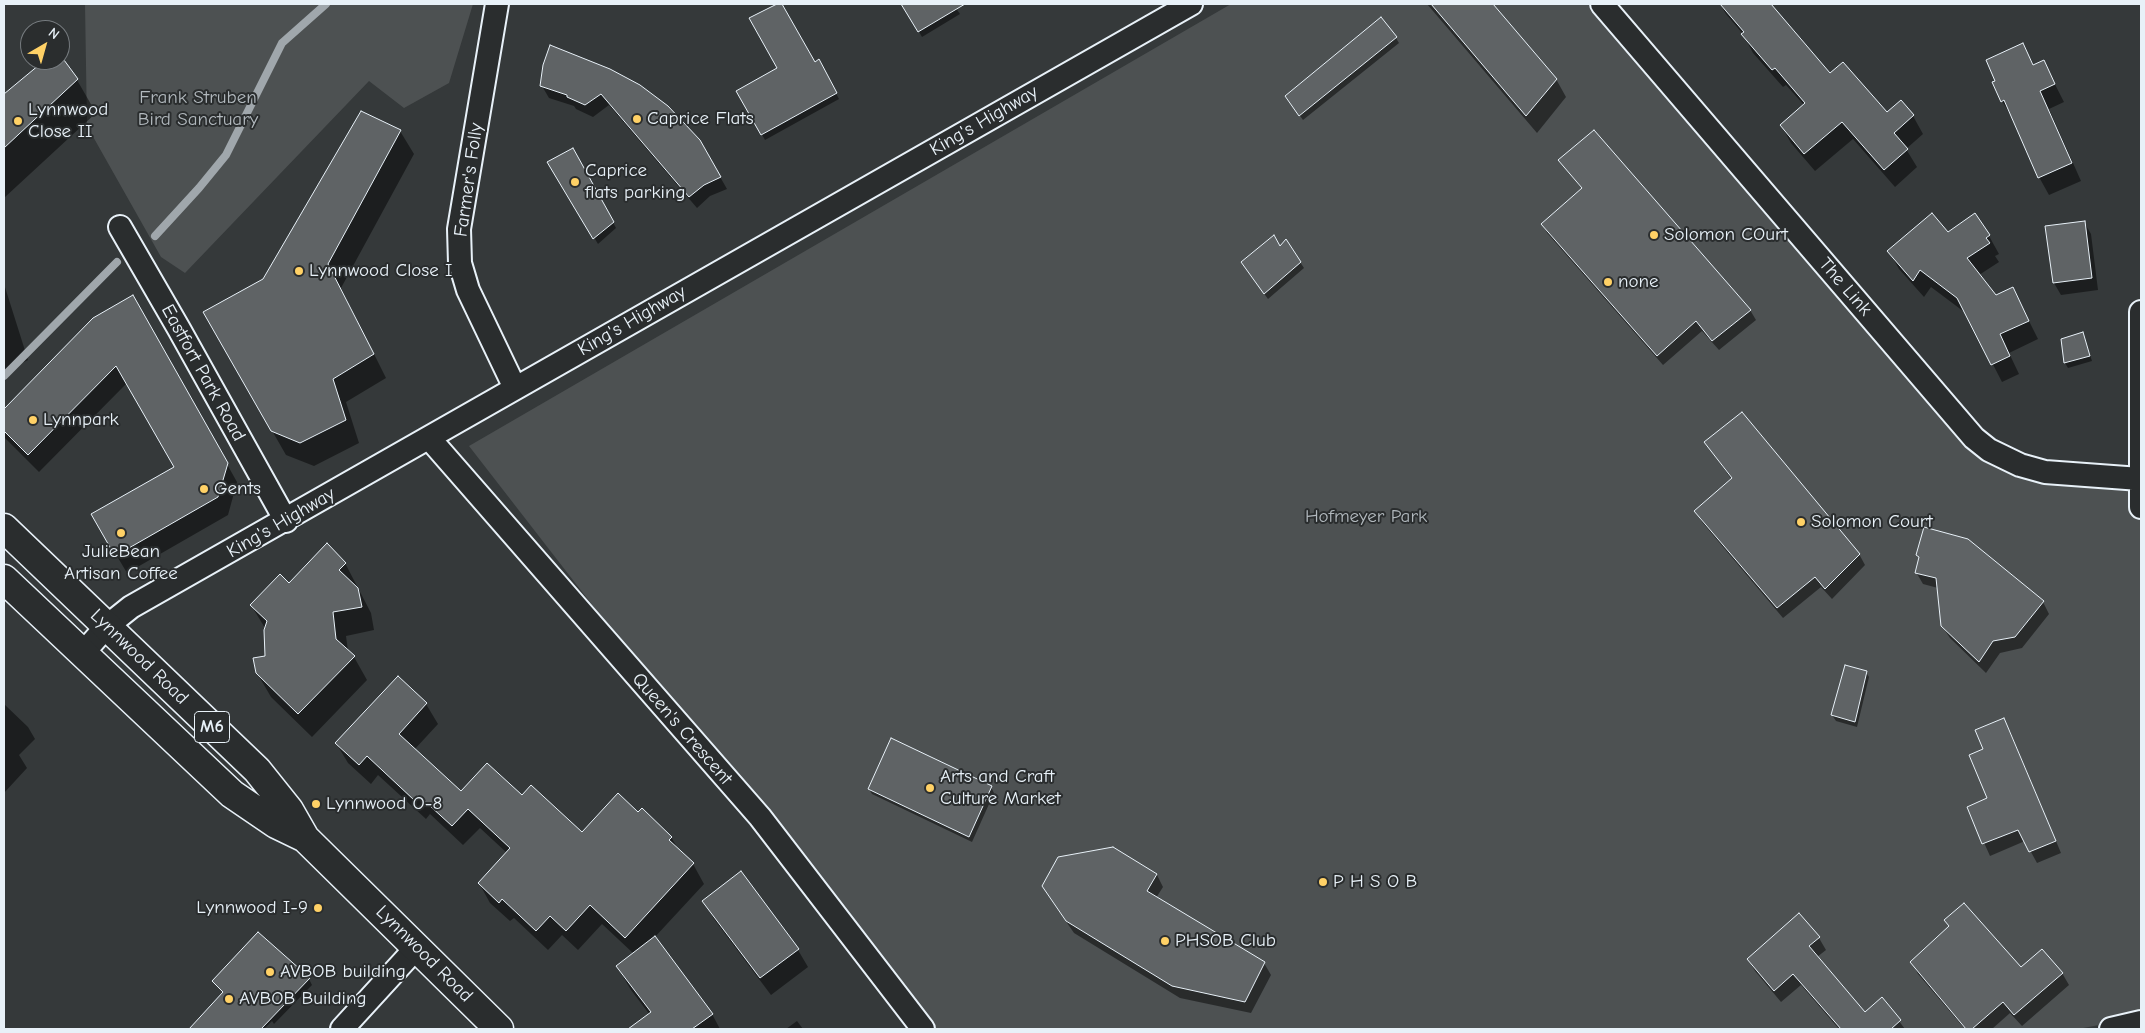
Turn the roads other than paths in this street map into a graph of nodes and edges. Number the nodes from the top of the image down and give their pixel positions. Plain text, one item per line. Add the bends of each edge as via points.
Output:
1 (498, 4) edge
2 (1191, 4) edge
3 (1602, 4) edge
4 (120, 227) dead end
5 (2141, 312) edge
6 (515, 388) junction
7 (429, 438) junction
8 (2140, 479) junction
9 (2141, 507) edge
10 (286, 521) junction
11 (4, 528) edge
12 (4, 579) edge
13 (106, 627) junction
14 (83, 653) junction
15 (305, 838) junction
16 (416, 947) junction
17 (2141, 1022) edge
18 (342, 1029) edge
19 (499, 1029) edge
20 (923, 1029) edge
21 (2111, 1029) edge

1 - 6 street, Farmer's Folly via 459,229 460,263 468,290
2 - 6 street, King's Highway
3 - 8 street, The Link via 1974,438 2020,466 2045,472
4 - 10 street, Eastfort Park Road
5 - 8 street
6 - 7 street, King's Highway
7 - 10 street, King's Highway
7 - 20 street, Queen's Crescent via 760,818
8 - 9 street
10 - 13 street, King's Highway via 131,607
11 - 13 main road, Lynnwood Road / M6
12 - 14 main road, Lynnwood Road / M6
13 - 14 street, King's Highway
13 - 15 main road, Lynnwood Road / M6 via 258,770 289,810
14 - 15 main road, Lynnwood Road / M6 via 232,794 276,824
15 - 16 main road, Lynnwood Road / M6
16 - 18 street
16 - 19 main road, Lynnwood Road / M6
17 - 21 street

